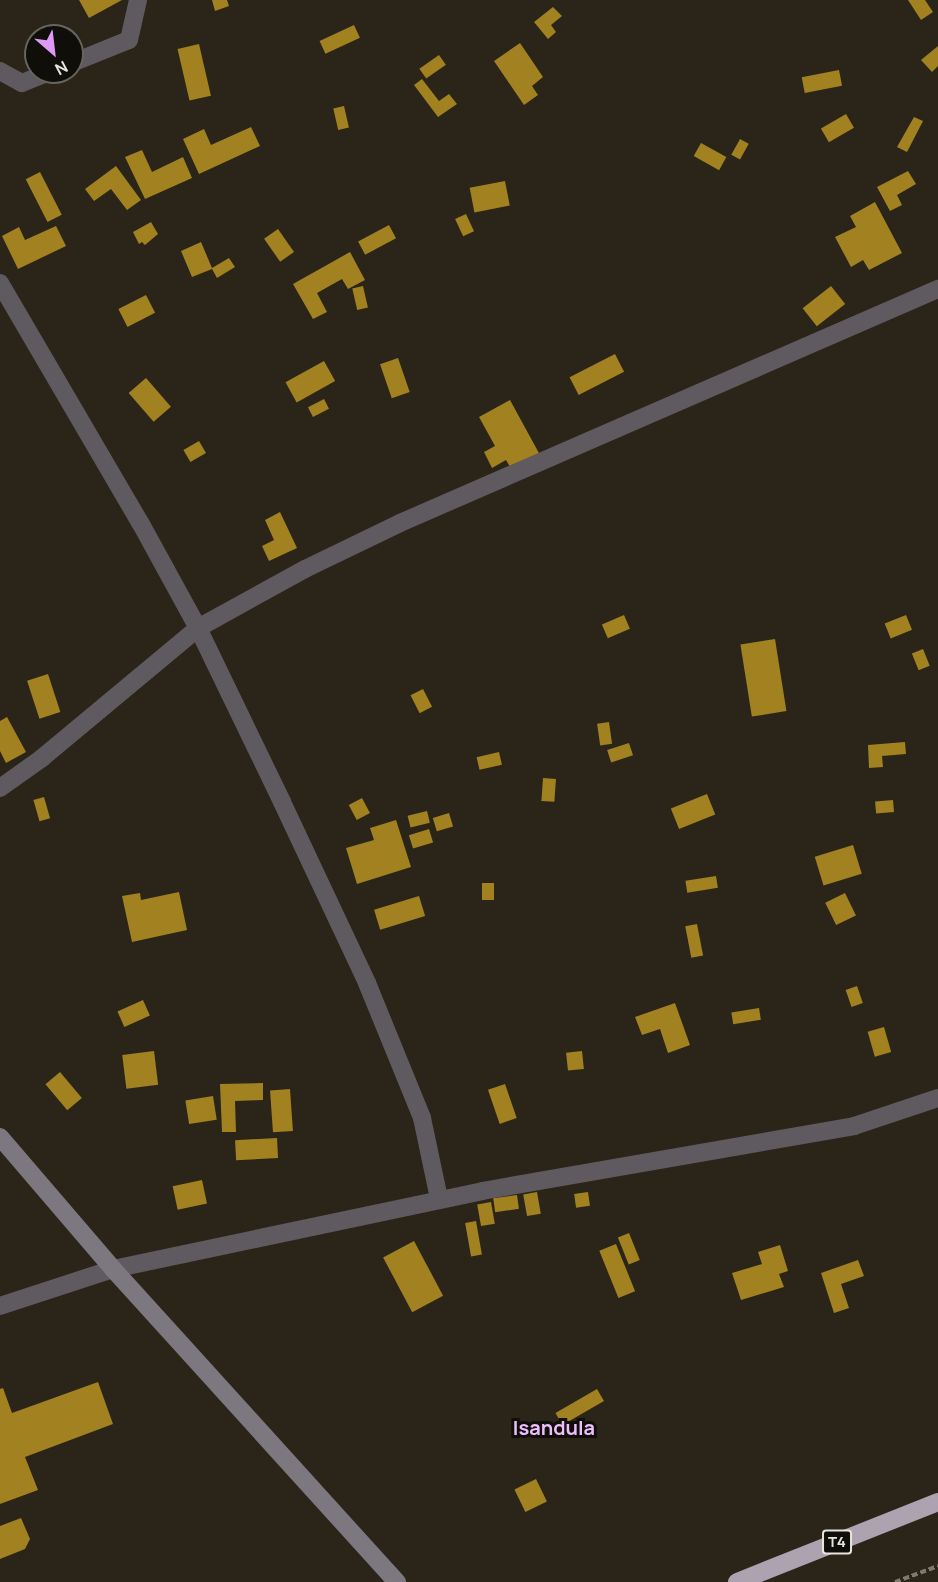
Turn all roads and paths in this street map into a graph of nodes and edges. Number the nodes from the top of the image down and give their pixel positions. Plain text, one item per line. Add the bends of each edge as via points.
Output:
1 (138, 0) edge
2 (84, 58) edge
3 (0, 71) edge
4 (24, 82) edge
5 (0, 283) edge
6 (938, 289) edge
7 (198, 628) junction
8 (0, 788) edge
9 (938, 1098) edge
10 (0, 1137) edge
11 (439, 1200) junction
12 (113, 1269) junction
13 (0, 1306) edge
14 (938, 1502) edge
15 (938, 1566) edge
16 (397, 1582) edge
17 (737, 1582) edge
18 (895, 1582) edge

1 - 2 street via 129,40
3 - 4 street
5 - 7 street
6 - 7 street via 400,523 305,569
7 - 8 street via 42,758
7 - 11 street via 367,983 422,1118
9 - 11 street via 854,1126
10 - 12 main road
11 - 12 street
12 - 13 street
12 - 16 main road
14 - 17 highway, T4
15 - 18 path

